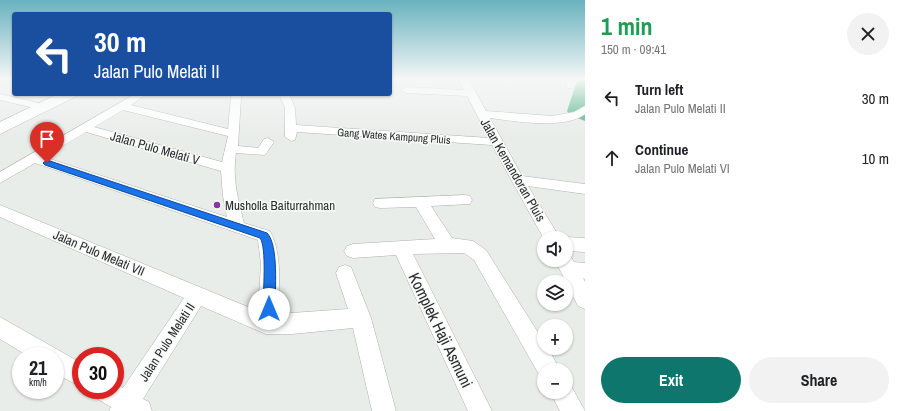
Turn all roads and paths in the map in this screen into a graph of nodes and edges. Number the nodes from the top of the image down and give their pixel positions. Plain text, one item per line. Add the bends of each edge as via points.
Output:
1 (9, 99) edge
2 (59, 99) edge
3 (134, 99) edge
4 (148, 99) edge
5 (234, 99) edge
6 (286, 99) edge
7 (474, 99) edge
8 (584, 99) edge
9 (122, 106) junction
10 (43, 107) junction
11 (481, 114) junction
12 (582, 114) edge
13 (84, 128) junction
14 (0, 129) edge
15 (234, 130) junction
16 (268, 142) dead end
17 (497, 142) junction
18 (231, 149) junction
19 (33, 158) junction
20 (227, 168) junction
21 (0, 178) edge
22 (517, 180) junction
23 (585, 189) edge
24 (466, 200) dead end
25 (422, 202) junction
26 (380, 203) dead end
27 (0, 211) edge
28 (237, 226) junction
29 (548, 231) edge
30 (573, 244) edge
31 (585, 244) edge
32 (447, 245) junction
33 (402, 249) junction
34 (353, 251) dead end
35 (572, 267) edge
36 (345, 273) dead end
37 (197, 296) junction
38 (585, 300) edge
39 (361, 318) junction
40 (266, 324) junction
41 (0, 327) edge
42 (33, 347) edge
43 (545, 363) edge
44 (116, 399) edge
45 (566, 399) edge
46 (129, 408) edge
47 (384, 411) edge
48 (480, 411) edge
49 (573, 411) edge

1 - 10 street
2 - 10 street
3 - 9 street
4 - 15 street
5 - 15 street
6 - 17 street, Gang Wates Kampung Pluis via 290,108 292,132
7 - 11 street, Jalan Kemandoran Pluis
8 - 12 street via 581,104
9 - 13 street
9 - 15 street
10 - 14 street
11 - 12 street via 553,120
11 - 17 street, Jalan Kemandoran Pluis
13 - 19 street
13 - 20 street, Jalan Pulo Melati V
15 - 18 street
16 - 18 street via 261,152
17 - 22 street, Jalan Kemandoran Pluis
18 - 20 street
19 - 21 street
19 - 28 street
20 - 28 street
22 - 23 street
22 - 29 street, Jalan Kemandoran Pluis
24 - 25 street
25 - 26 street
25 - 32 street
27 - 37 street, Jalan Pulo Melati VII
28 - 40 street via 267,239 269,309
30 - 31 street
32 - 33 street
32 - 43 street via 467,246 480,255
33 - 34 street
33 - 48 street, Komplek Haji Asmuni
35 - 38 street
36 - 39 street
37 - 40 street, Jalan Pulo Melati II
37 - 46 street, Jalan Pulo Melati II
39 - 40 street
39 - 47 street
41 - 42 street
44 - 46 street
45 - 49 street

